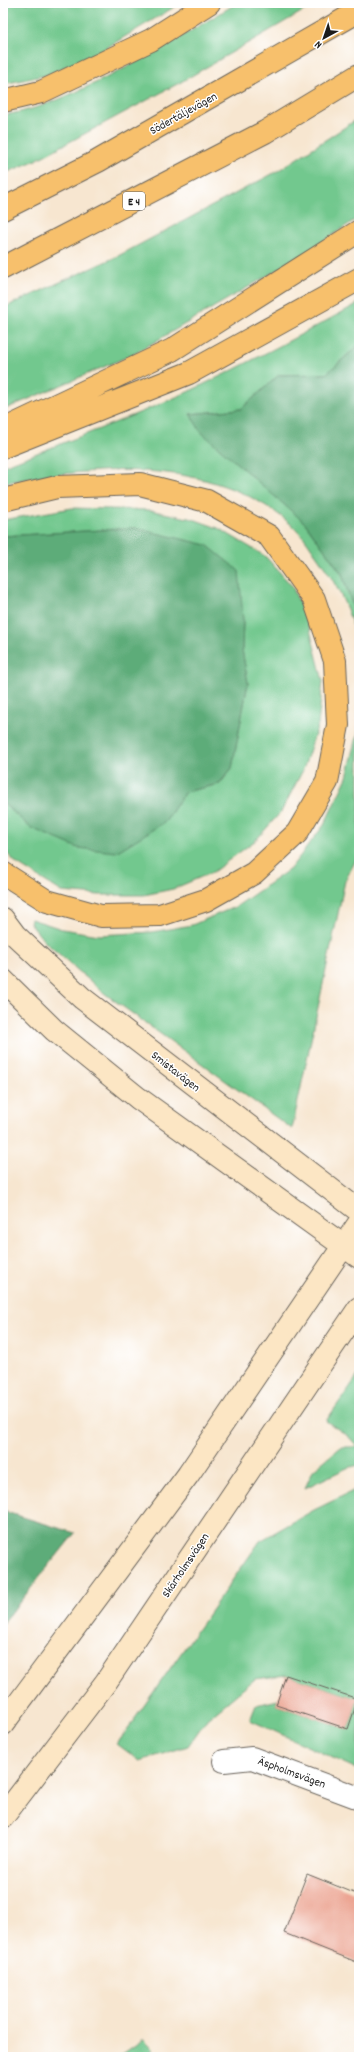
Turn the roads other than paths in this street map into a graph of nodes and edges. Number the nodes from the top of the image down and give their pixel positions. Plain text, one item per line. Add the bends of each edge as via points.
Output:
1 (208, 3) edge
2 (359, 11) edge
3 (359, 75) edge
4 (3, 101) edge
5 (3, 209) edge
6 (359, 231) edge
7 (3, 268) edge
8 (359, 279) edge
9 (3, 430) edge
10 (3, 447) edge
11 (3, 500) edge
12 (3, 873) edge
13 (3, 919) edge
14 (3, 980) edge
15 (359, 1211) edge
16 (359, 1224) edge
17 (352, 1251) edge
18 (359, 1308) edge
19 (3, 1724) edge
20 (224, 1761) dead end
21 (358, 1796) edge
22 (3, 1817) edge

1 - 4 highway via 151,40 41,92
2 - 5 highway, Södertäljevägen via 98,161
3 - 7 highway, E 4 via 264,132
6 - 9 highway via 172,350
8 - 10 highway via 189,373
11 - 12 highway via 57,487 140,484 207,501 268,536 314,599 335,661 338,725 327,782 297,833 254,873 206,900 160,915 102,916 47,901
13 - 15 main road, Smistavägen via 15,935 82,998
14 - 17 main road via 54,1030 138,1098
16 - 17 main road
17 - 19 main road
18 - 22 main road, Skärholmsvägen via 106,1682
20 - 21 street, Äspholmsvägen via 252,1758

